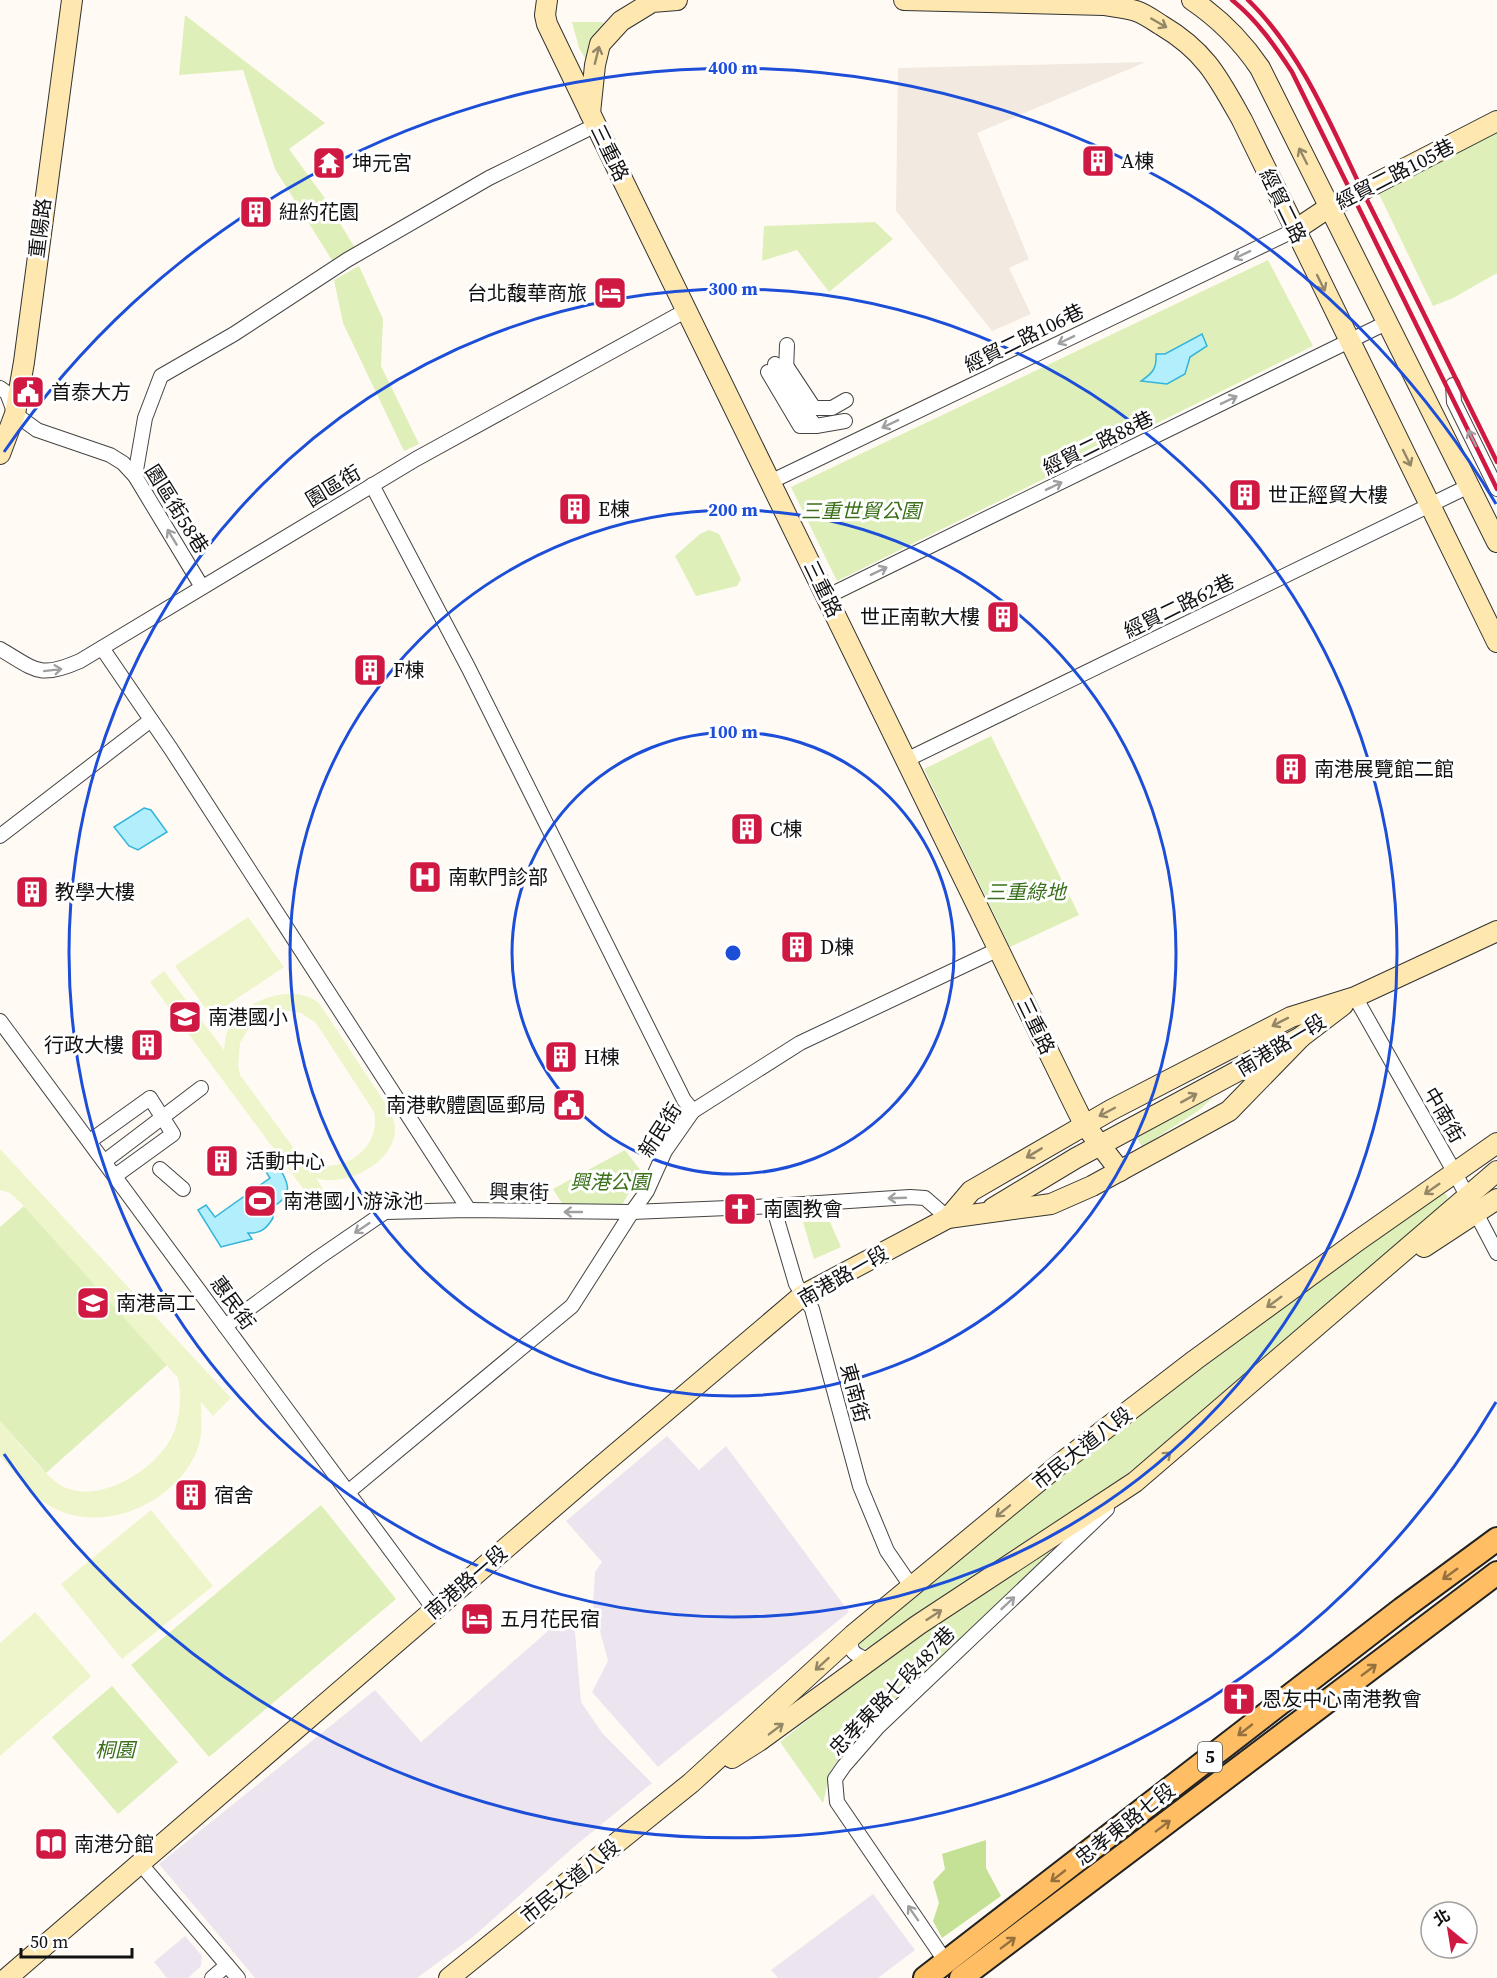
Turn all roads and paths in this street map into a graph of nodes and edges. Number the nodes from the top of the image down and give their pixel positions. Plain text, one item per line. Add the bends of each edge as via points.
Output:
1 (72, 0) edge
2 (547, 0) edge
3 (677, 0) edge
4 (904, 0) edge
5 (1192, 0) edge
6 (1104, 2) edge
7 (593, 118) junction
8 (1497, 121) edge
9 (1329, 208) junction
10 (1295, 230) junction
11 (687, 310) junction
12 (1386, 323) junction
13 (1350, 341) junction
14 (788, 345) dead end
15 (776, 367) junction
16 (1453, 385) dead end
17 (0, 388) edge
18 (789, 390) junction
19 (846, 400) dead end
20 (789, 409) junction
21 (15, 414) junction
22 (818, 419) junction
23 (845, 421) dead end
24 (0, 454) edge
25 (135, 476) junction
26 (770, 482) junction
27 (372, 485) junction
28 (1469, 486) junction
29 (1497, 489) edge
30 (1430, 505) junction
31 (1497, 542) edge
32 (202, 587) junction
33 (826, 597) junction
34 (1497, 642) edge
35 (102, 648) junction
36 (0, 649) edge
37 (151, 720) junction
38 (906, 760) junction
39 (0, 836) edge
40 (1497, 931) edge
41 (999, 949) junction
42 (1355, 997) junction
43 (0, 1021) edge
44 (1301, 1037) junction
45 (201, 1088) dead end
46 (693, 1111) junction
47 (163, 1117) junction
48 (1084, 1124) junction
49 (90, 1141) junction
50 (1497, 1143) edge
51 (1100, 1146) junction
52 (105, 1161) junction
53 (160, 1169) dead end
54 (1120, 1171) junction
55 (1497, 1171) edge
56 (1455, 1173) junction
57 (115, 1176) junction
58 (183, 1189) dead end
59 (1497, 1199) edge
60 (1471, 1205) junction
61 (773, 1206) junction
62 (470, 1210) junction
63 (632, 1212) junction
64 (984, 1213) junction
65 (948, 1218) junction
66 (1497, 1253) edge
67 (803, 1295) junction
68 (225, 1326) junction
69 (1135, 1482) junction
70 (348, 1492) junction
71 (1497, 1539) edge
72 (1497, 1572) edge
73 (911, 1586) junction
74 (434, 1609) junction
75 (853, 1635) junction
76 (869, 1660) junction
77 (691, 1783) junction
78 (139, 1862) junction
79 (227, 1965) junction
80 (953, 1970) edge
81 (7, 1978) edge
82 (212, 1978) edge
83 (238, 1978) edge
84 (449, 1978) edge
85 (925, 1978) edge

1 - 21 street, 重陽路
2 - 7 street, 三重路 via 548,24
7 -> 3 street via 595,65 600,44 621,21 652,2
4 - 6 street, 經貿二路
9 -> 5 street, 經貿二路 via 1260,68 1228,28
6 -> 10 street, 經貿二路 via 1139,12 1188,42 1202,56 1236,110
7 - 11 street, 三重路
7 - 25 street via 367,249 160,376 145,418
8 - 9 street, 經貿二路105巷
9 - 10 street, 經貿二路105巷
9 - 12 street, 經貿二路
10 -> 13 street, 經貿二路
10 -> 26 street, 經貿二路106巷
11 - 26 street, 三重路
11 - 27 street, 園區街
12 - 13 street, 經貿二路88巷
12 - 28 street, 經貿二路
13 -> 30 street, 經貿二路
33 -> 13 street, 經貿二路88巷
14 - 15 street
15 - 18 street
15 - 20 street
15 - 22 street
29 -> 16 street via 1454,402
17 - 21 street via 7,393
18 - 20 street
18 - 22 street
19 - 22 street
20 - 22 street via 800,426
21 - 24 street, 重陽路
21 - 25 street, 園區街58巷 via 38,430 110,455
22 - 23 street
32 -> 25 street, 園區街58巷
26 - 33 street, 三重路
27 - 32 street, 園區街
27 - 46 street
28 - 30 street, 經貿二路62巷
28 - 31 street, 經貿二路
30 - 34 street, 經貿二路
30 - 38 street, 經貿二路62巷
32 - 35 street, 園區街
33 - 38 street, 三重路
36 -> 35 street, 園區街 via 34,669 48,672
35 - 37 street
37 - 39 street
37 - 62 street
38 - 41 street, 三重路
40 - 42 street, 南港路一段
41 - 46 street, 新民街 via 800,1043
41 - 48 street, 三重路
42 - 44 street, 南港路一段
42 -> 48 street, 南港路一段 via 1291,1017
42 - 56 street, 中南街
43 - 49 street, 惠民街
51 -> 44 street, 南港路一段
44 - 54 street via 1229,1111
45 - 47 street
46 - 63 street, 新民街 via 665,1151 647,1191
47 - 49 street via 150,1098
47 - 52 street
47 - 57 street via 173,1134
48 - 51 street, 三重路
48 -> 65 street, 南港路一段 via 971,1191
49 - 52 street, 惠民街
50 - 56 street, 市民大道八段
51 - 54 street, 三重路
51 - 64 street, 南港路一段
52 - 57 street, 惠民街
53 - 58 street
54 - 64 street via 1051,1204
55 - 60 street, 市民大道八段
56 - 60 street, 中南街
56 -> 73 street, 市民大道八段 via 1195,1360
57 - 68 street, 惠民街
59 - 60 street
60 - 66 street, 中南街
69 -> 60 street, 市民大道八段 via 1362,1288
61 - 63 street, 興東街
65 -> 61 street, 興東街 via 924,1198
61 - 67 street, 東南街 via 789,1264
63 -> 62 street, 興東街
62 -> 68 street, 興東街 via 385,1212
63 - 70 street, 新民街 via 572,1306
64 - 65 street, 南港路一段
65 - 67 street, 南港路一段
67 - 73 street, 東南街 via 812,1309 860,1486 887,1551
67 - 74 street, 南港路一段
68 - 70 street, 惠民街
76 -> 69 street, 市民大道八段
80 -> 69 street, 忠孝東路七段487巷 via 837,1802 835,1779 878,1728
70 - 74 street, 惠民街
71 -> 80 main road, 忠孝東路七段 / 5 via 1402,1609
80 -> 72 main road, 忠孝東路七段 / 5
73 - 75 street, 市民大道八段
74 - 78 street, 南港路一段
75 - 76 street via 852,1651
75 -> 77 street, 市民大道八段
77 -> 76 street, 市民大道八段 via 759,1741
77 - 84 street, 市民大道八段
78 - 79 street
78 - 81 street, 南港路一段
79 - 82 street
79 - 83 street
80 - 85 main road, 忠孝東路七段 / 5

